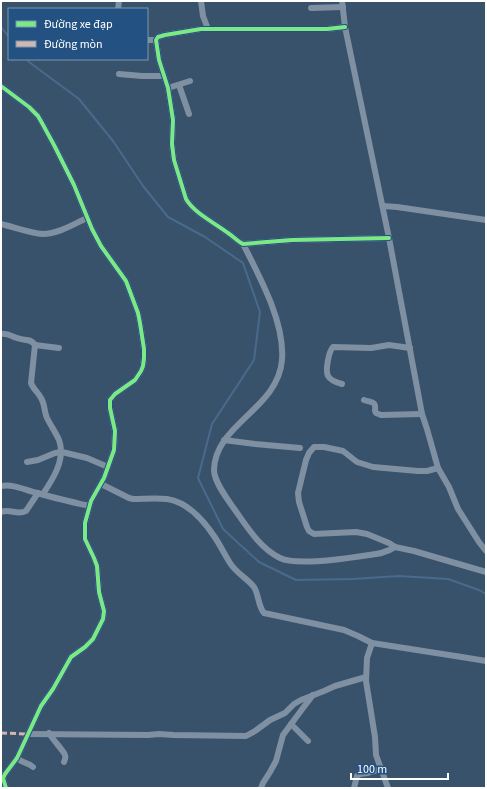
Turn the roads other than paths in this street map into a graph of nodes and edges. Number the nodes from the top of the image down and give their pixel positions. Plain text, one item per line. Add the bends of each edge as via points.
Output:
1 (201, 1) edge
2 (342, 4) edge
3 (310, 8) dead end
4 (345, 27) junction
5 (208, 29) junction
6 (148, 40) edge
7 (156, 40) junction
8 (119, 74) dead end
9 (164, 76) junction
10 (190, 81) dead end
11 (179, 85) junction
12 (1, 86) edge
13 (168, 88) junction
14 (188, 114) dead end
15 (383, 206) junction
16 (87, 218) junction
17 (486, 220) edge
18 (1, 224) edge
19 (389, 238) junction
20 (244, 244) junction
21 (1, 334) edge
22 (35, 346) junction
23 (59, 348) dead end
24 (410, 348) junction
25 (342, 384) dead end
26 (364, 400) dead end
27 (422, 414) junction
28 (224, 440) junction
29 (300, 448) dead end
30 (62, 452) junction
31 (27, 462) dead end
32 (108, 467) junction
33 (438, 468) junction
34 (101, 484) junction
35 (1, 486) edge
36 (40, 494) junction
37 (89, 506) junction
38 (1, 512) edge
39 (486, 540) edge
40 (479, 542) junction
41 (395, 547) junction
42 (486, 551) edge
43 (486, 572) edge
44 (372, 643) junction
45 (486, 661) edge
46 (366, 677) junction
47 (313, 695) junction
48 (291, 724) junction
49 (49, 733) junction
50 (28, 734) junction
51 (308, 741) dead end
52 (17, 758) junction
53 (64, 762) dead end
54 (33, 767) dead end
55 (381, 769) junction
56 (6, 788) edge
57 (261, 788) edge
58 (354, 788) edge
59 (388, 788) edge

1 - 5 street
2 - 3 street
2 - 4 street
4 - 5 street
4 - 15 street
5 - 7 street via 168,34
6 - 7 street
7 - 9 street
8 - 9 street
9 - 13 street
10 - 11 street
11 - 13 street
11 - 14 street
12 - 16 street via 38,116 74,185
13 - 20 street via 173,120 172,154 186,199 198,212
15 - 17 street
15 - 19 street
16 - 18 street via 49,233 38,233
16 - 32 street via 101,246 126,281 138,313 144,348 143,366 138,376 110,400 115,437
19 - 20 street via 292,240
19 - 24 street
20 - 28 street via 262,280 277,321 282,343 282,360 279,377 269,393
21 - 22 street via 29,340
22 - 23 street
22 - 30 street via 31,383 42,398
24 - 25 street via 385,345 371,348 333,347 329,353 327,372 332,380
24 - 27 street
26 - 27 street via 375,404 375,412 378,414
27 - 33 street
28 - 29 street
28 - 41 street via 215,462 216,479 252,534 274,555 285,560 330,560 384,552
30 - 31 street
30 - 32 street via 87,458
30 - 36 street via 54,476
32 - 34 street
33 - 40 street via 458,509
33 - 41 street via 418,471 373,467 357,462 343,451 324,447 314,447 308,453 298,497 309,531 314,534 367,534
34 - 37 street
34 - 44 street via 133,499 167,499 194,513 215,538 233,567 253,586 264,613 344,630
35 - 36 street via 14,486
36 - 37 street
36 - 38 street via 24,512
37 - 50 street via 85,535 97,566 103,619 93,639 67,663 41,706
39 - 40 street
40 - 42 street
41 - 43 street
44 - 45 street
44 - 46 street via 367,658
46 - 47 street
46 - 55 street via 376,755
47 - 48 street
47 - 49 street via 294,704 285,713 246,736
48 - 51 street
48 - 57 street via 283,735 276,761
49 - 50 street
49 - 53 street via 66,755
50 - 52 street
52 - 54 street
52 - 56 street via 5,774 3,780
55 - 58 street via 357,776
55 - 59 street

